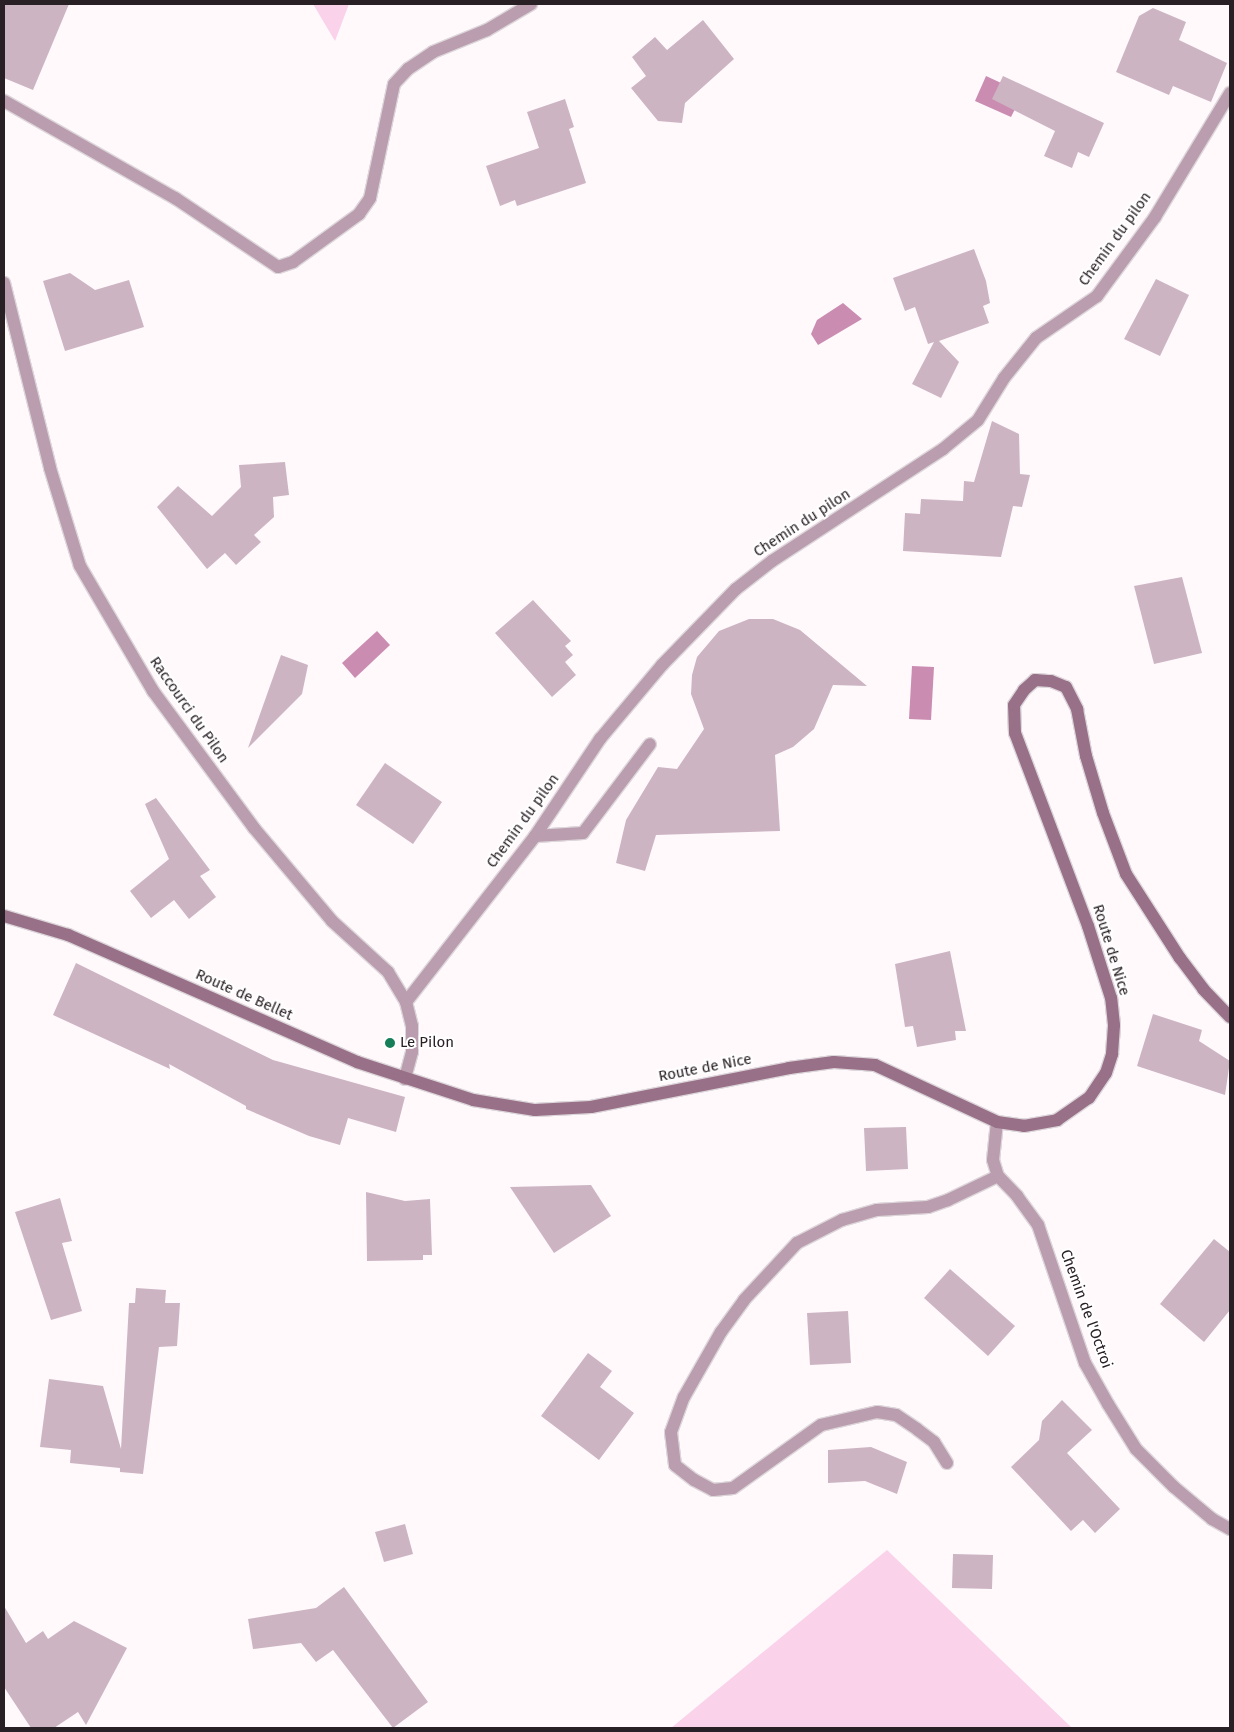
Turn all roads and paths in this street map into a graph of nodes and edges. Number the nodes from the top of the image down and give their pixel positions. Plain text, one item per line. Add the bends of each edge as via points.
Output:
1 (531, 4) edge
2 (1230, 93) edge
3 (4, 101) edge
4 (4, 283) edge
5 (650, 744) dead end
6 (535, 836) junction
7 (4, 916) edge
8 (406, 1002) junction
9 (1230, 1016) edge
10 (405, 1079) junction
11 (473, 1100) joint
12 (998, 1122) junction
13 (998, 1176) junction
14 (947, 1463) dead end
15 (1230, 1529) edge

1 - 3 street via 487,30 433,52 408,69 394,84 370,198 359,214 293,262 278,267 175,198
2 - 6 street, Chemin du pilon via 1155,217 1096,296 1036,338 1004,378 978,420 943,449 772,561 736,589 662,665 600,739
4 - 8 street, Raccourci du Pilon via 62,512 80,566 100,604 153,691 254,828 332,921 388,972
5 - 6 street via 583,833
6 - 8 street, Chemin du pilon
7 - 10 main road, Route de Bellet via 68,936 357,1062
8 - 10 street, Raccourci du Pilon via 412,1039
9 - 12 main road, Route de Nice via 1203,989 1174,951 1126,874 1103,813 1077,710 1066,687 1035,680 1014,705 1014,733 1104,975 1114,1026 1112,1054 1106,1073 1089,1098 1057,1120 1024,1126
10 - 11 main road, Route de Bellet
11 - 12 main road, Route de Nice via 535,1110 591,1107 834,1062 884,1068
12 - 13 street via 994,1160
13 - 14 street via 928,1207 877,1210 842,1220 797,1243 744,1300 721,1332 684,1397 671,1432 675,1465 714,1490 733,1488 821,1425 877,1412 896,1415 917,1429 934,1442
13 - 15 street, Chemin de l'Octroi via 1018,1196 1038,1225 1085,1363 1136,1449 1174,1487

